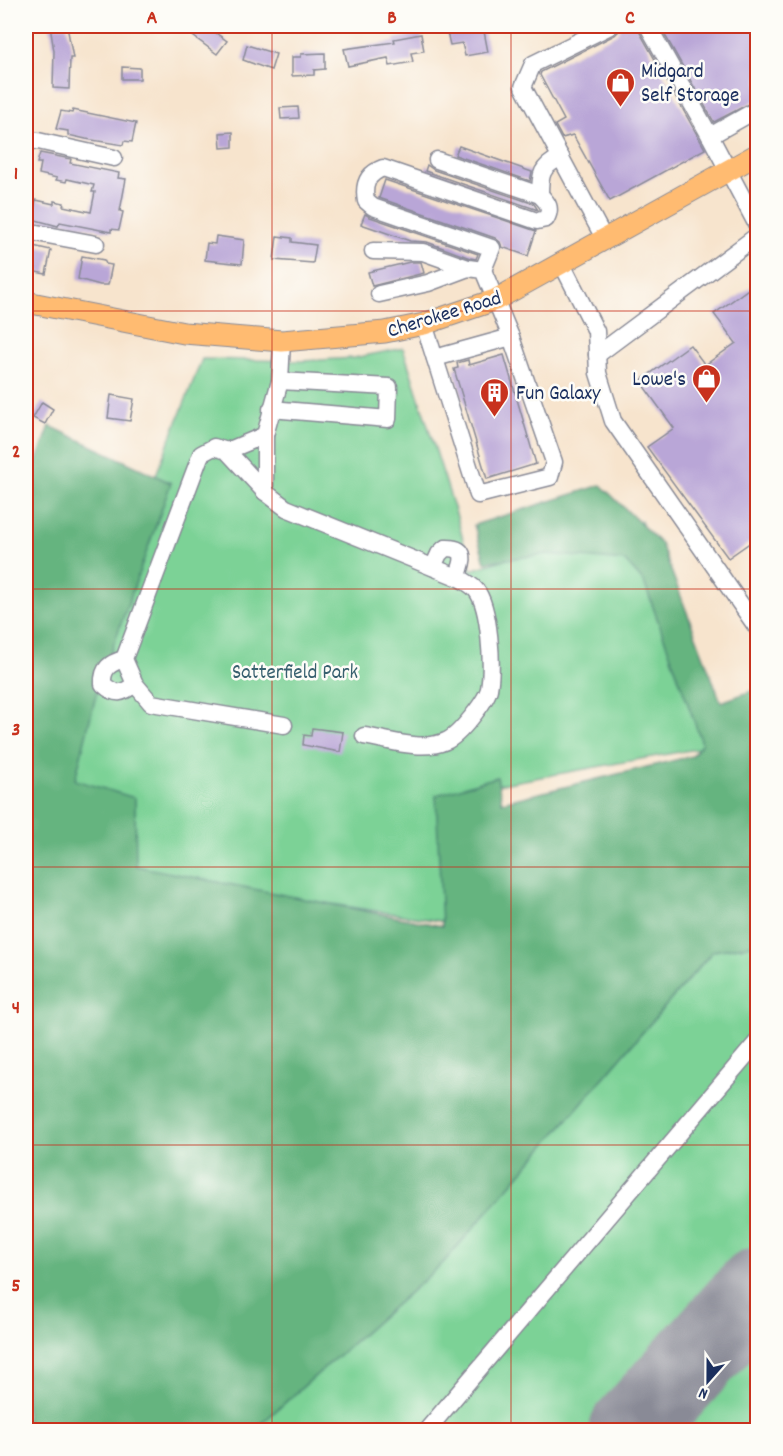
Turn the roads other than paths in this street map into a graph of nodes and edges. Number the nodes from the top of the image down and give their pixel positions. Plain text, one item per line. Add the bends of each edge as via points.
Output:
1 (610, 26) edge
2 (648, 26) edge
3 (758, 109) edge
4 (710, 136) junction
5 (26, 141) edge
6 (758, 154) edge
7 (561, 157) junction
8 (114, 158) dead end
9 (437, 160) dead end
10 (728, 170) junction
11 (540, 195) junction
12 (758, 227) edge
13 (26, 231) edge
14 (758, 235) edge
15 (605, 240) junction
16 (96, 244) dead end
17 (373, 251) dead end
18 (562, 264) junction
19 (476, 269) junction
20 (379, 294) dead end
21 (495, 300) junction
22 (26, 302) edge
23 (424, 324) junction
24 (511, 338) junction
25 (282, 341) junction
26 (597, 355) junction
27 (435, 358) junction
28 (280, 381) junction
29 (271, 408) junction
30 (265, 435) junction
31 (227, 451) junction
32 (265, 492) junction
33 (433, 567) junction
34 (457, 577) junction
35 (758, 629) edge
36 (124, 659) junction
37 (135, 684) junction
38 (284, 725) dead end
39 (364, 736) dead end
40 (758, 1041) edge
41 (427, 1431) edge

1 - 7 lane via 533,64 524,87
2 - 4 lane
3 - 4 lane
4 - 10 lane
5 - 8 lane
6 - 10 main road, Cherokee Road
7 - 11 lane via 544,168
7 - 15 lane
9 - 11 lane
10 - 12 lane
10 - 15 main road, Cherokee Road
11 - 19 lane via 550,212 546,219 537,221 383,168 373,172 364,191 366,201 373,207 492,248
13 - 16 lane
14 - 26 lane
15 - 18 main road, Cherokee Road
17 - 19 lane via 423,252
18 - 21 main road, Cherokee Road
18 - 26 lane via 596,331
19 - 20 lane
19 - 21 lane
21 - 23 main road, Cherokee Road
21 - 24 lane
22 - 25 main road, Cherokee Road via 184,333
23 - 25 main road, Cherokee Road via 353,336
23 - 27 lane
24 - 27 lane
24 - 27 lane via 554,462 550,477 478,495
25 - 28 lane
26 - 35 lane via 598,373 613,421
28 - 29 lane
28 - 29 lane via 389,387 388,419
29 - 30 lane
30 - 31 lane
30 - 32 lane
31 - 32 lane
31 - 36 lane via 214,447 201,454
32 - 33 lane via 286,508
33 - 34 lane
33 - 34 lane via 445,549 460,551 463,564
34 - 39 lane via 475,588 481,598 492,651 489,691 463,729 446,741 422,746
36 - 37 lane
36 - 37 lane via 106,667 103,684 120,693
37 - 38 lane via 152,703
40 - 41 lane

